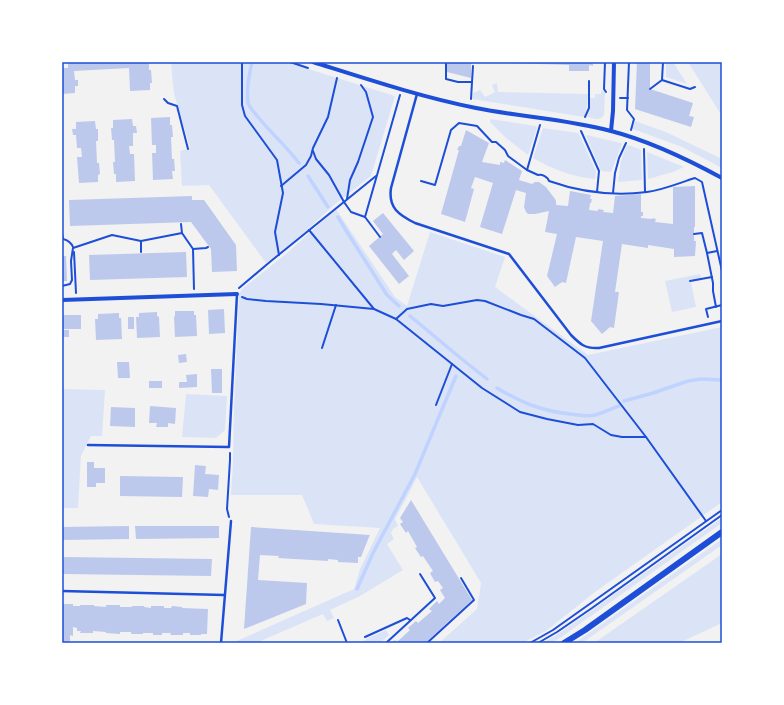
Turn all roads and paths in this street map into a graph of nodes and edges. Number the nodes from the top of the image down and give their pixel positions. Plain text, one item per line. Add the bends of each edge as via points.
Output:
1 (242, 62) edge
2 (313, 62) edge
3 (446, 62) edge
4 (614, 62) edge
5 (629, 62) edge
6 (663, 62) edge
7 (473, 66) dead end
8 (338, 77) dead end
9 (662, 80) junction
10 (589, 81) dead end
11 (472, 82) junction
12 (360, 84) dead end
13 (695, 87) dead end
14 (650, 89) dead end
15 (417, 94) junction
16 (400, 96) dead end
17 (620, 98) dead end
18 (628, 98) junction
19 (164, 99) dead end
20 (476, 101) dead end
21 (540, 125) dead end
22 (582, 125) junction
23 (631, 130) dead end
24 (611, 131) junction
25 (632, 145) dead end
26 (638, 147) dead end
27 (313, 148) junction
28 (188, 149) dead end
29 (644, 149) junction
30 (650, 151) dead end
31 (527, 170) junction
32 (376, 176) junction
33 (722, 178) edge
34 (422, 180) dead end
35 (281, 186) junction
36 (596, 192) junction
37 (645, 192) junction
38 (613, 194) junction
39 (347, 200) junction
40 (344, 202) junction
41 (365, 217) junction
42 (181, 224) dead end
43 (310, 230) junction
44 (62, 234) edge
45 (182, 234) junction
46 (694, 234) dead end
47 (380, 237) dead end
48 (62, 239) edge
49 (141, 241) junction
50 (208, 247) dead end
51 (73, 248) junction
52 (193, 248) junction
53 (717, 251) junction
54 (141, 252) dead end
55 (707, 253) junction
56 (279, 255) junction
57 (722, 272) edge
58 (712, 277) junction
59 (690, 281) dead end
60 (62, 286) edge
61 (239, 288) dead end
62 (194, 290) dead end
63 (76, 293) dead end
64 (237, 294) junction
65 (62, 300) edge
66 (336, 305) junction
67 (722, 305) edge
68 (716, 306) junction
69 (374, 309) junction
70 (396, 320) junction
71 (722, 321) edge
72 (709, 324) junction
73 (322, 348) dead end
74 (452, 364) junction
75 (436, 405) dead end
76 (646, 437) junction
77 (88, 446) dead end
78 (229, 447) junction
79 (722, 510) edge
80 (722, 515) edge
81 (706, 521) junction
82 (230, 522) joint
83 (722, 532) edge
84 (420, 574) dead end
85 (461, 578) dead end
86 (62, 591) edge
87 (224, 595) junction
88 (338, 620) dead end
89 (410, 620) junction
90 (365, 637) dead end
91 (221, 643) edge
92 (347, 643) edge
93 (386, 643) edge
94 (427, 643) edge
95 (530, 643) edge
96 (538, 643) edge
97 (564, 643) edge

1 - 35 path via 242,105 245,116 277,160
2 - 15 street
3 - 11 path via 446,79
4 - 24 street
5 - 18 path
6 - 9 path
7 - 11 path
8 - 27 path via 328,117
9 - 13 path via 690,89
9 - 14 path
10 - 22 path via 588,108
11 - 20 path via 470,100
12 - 39 path via 366,92 373,117 350,180
15 - 22 street via 476,108
15 - 72 lane via 390,194 392,205 403,216 415,223 509,254 571,335 590,349
16 - 32 path
17 - 18 path
18 - 23 path via 627,110 634,119
19 - 28 path via 177,106
21 - 31 path
22 - 24 street
22 - 36 path via 582,132 598,171
24 - 33 street via 678,155
25 - 38 path via 626,143 619,158
26 - 29 path
27 - 35 path via 306,165
27 - 40 path via 316,159 329,175
29 - 30 path
29 - 37 path
31 - 34 path via 476,126 459,123 452,130 436,185
31 - 36 path via 558,184
32 - 39 path
32 - 41 path
35 - 56 path via 283,194 276,232
36 - 38 path
37 - 38 path
37 - 53 path via 695,178 702,182
39 - 40 path
40 - 41 path via 351,212
40 - 43 path
41 - 47 path
42 - 45 path
43 - 56 path
43 - 69 path
44 - 48 path
45 - 49 path
45 - 52 path
46 - 55 path via 702,233
48 - 51 path via 68,241
49 - 51 path via 112,235
49 - 54 path
50 - 52 path
51 - 60 path via 72,280 70,284
51 - 63 path
52 - 62 path
53 - 55 path
53 - 57 path
55 - 58 path
56 - 61 path
58 - 59 path
58 - 68 path
64 - 65 street
64 - 66 path via 247,299
64 - 78 lane
66 - 69 path
66 - 73 path
67 - 68 path
68 - 72 path via 706,309
69 - 70 path
70 - 74 path
70 - 76 path via 407,309 477,300 534,319 585,358
71 - 72 lane
74 - 75 path
74 - 76 path via 482,388 520,412 546,419 593,424 611,435
76 - 81 path
77 - 78 lane
78 - 82 path via 227,509
79 - 81 path
80 - 96 path via 592,608
81 - 95 path via 553,630
82 - 87 lane
83 - 97 street
84 - 89 path via 435,598
85 - 94 path via 474,600
86 - 87 lane
87 - 91 lane
88 - 92 path
89 - 90 path via 408,618
89 - 93 path

